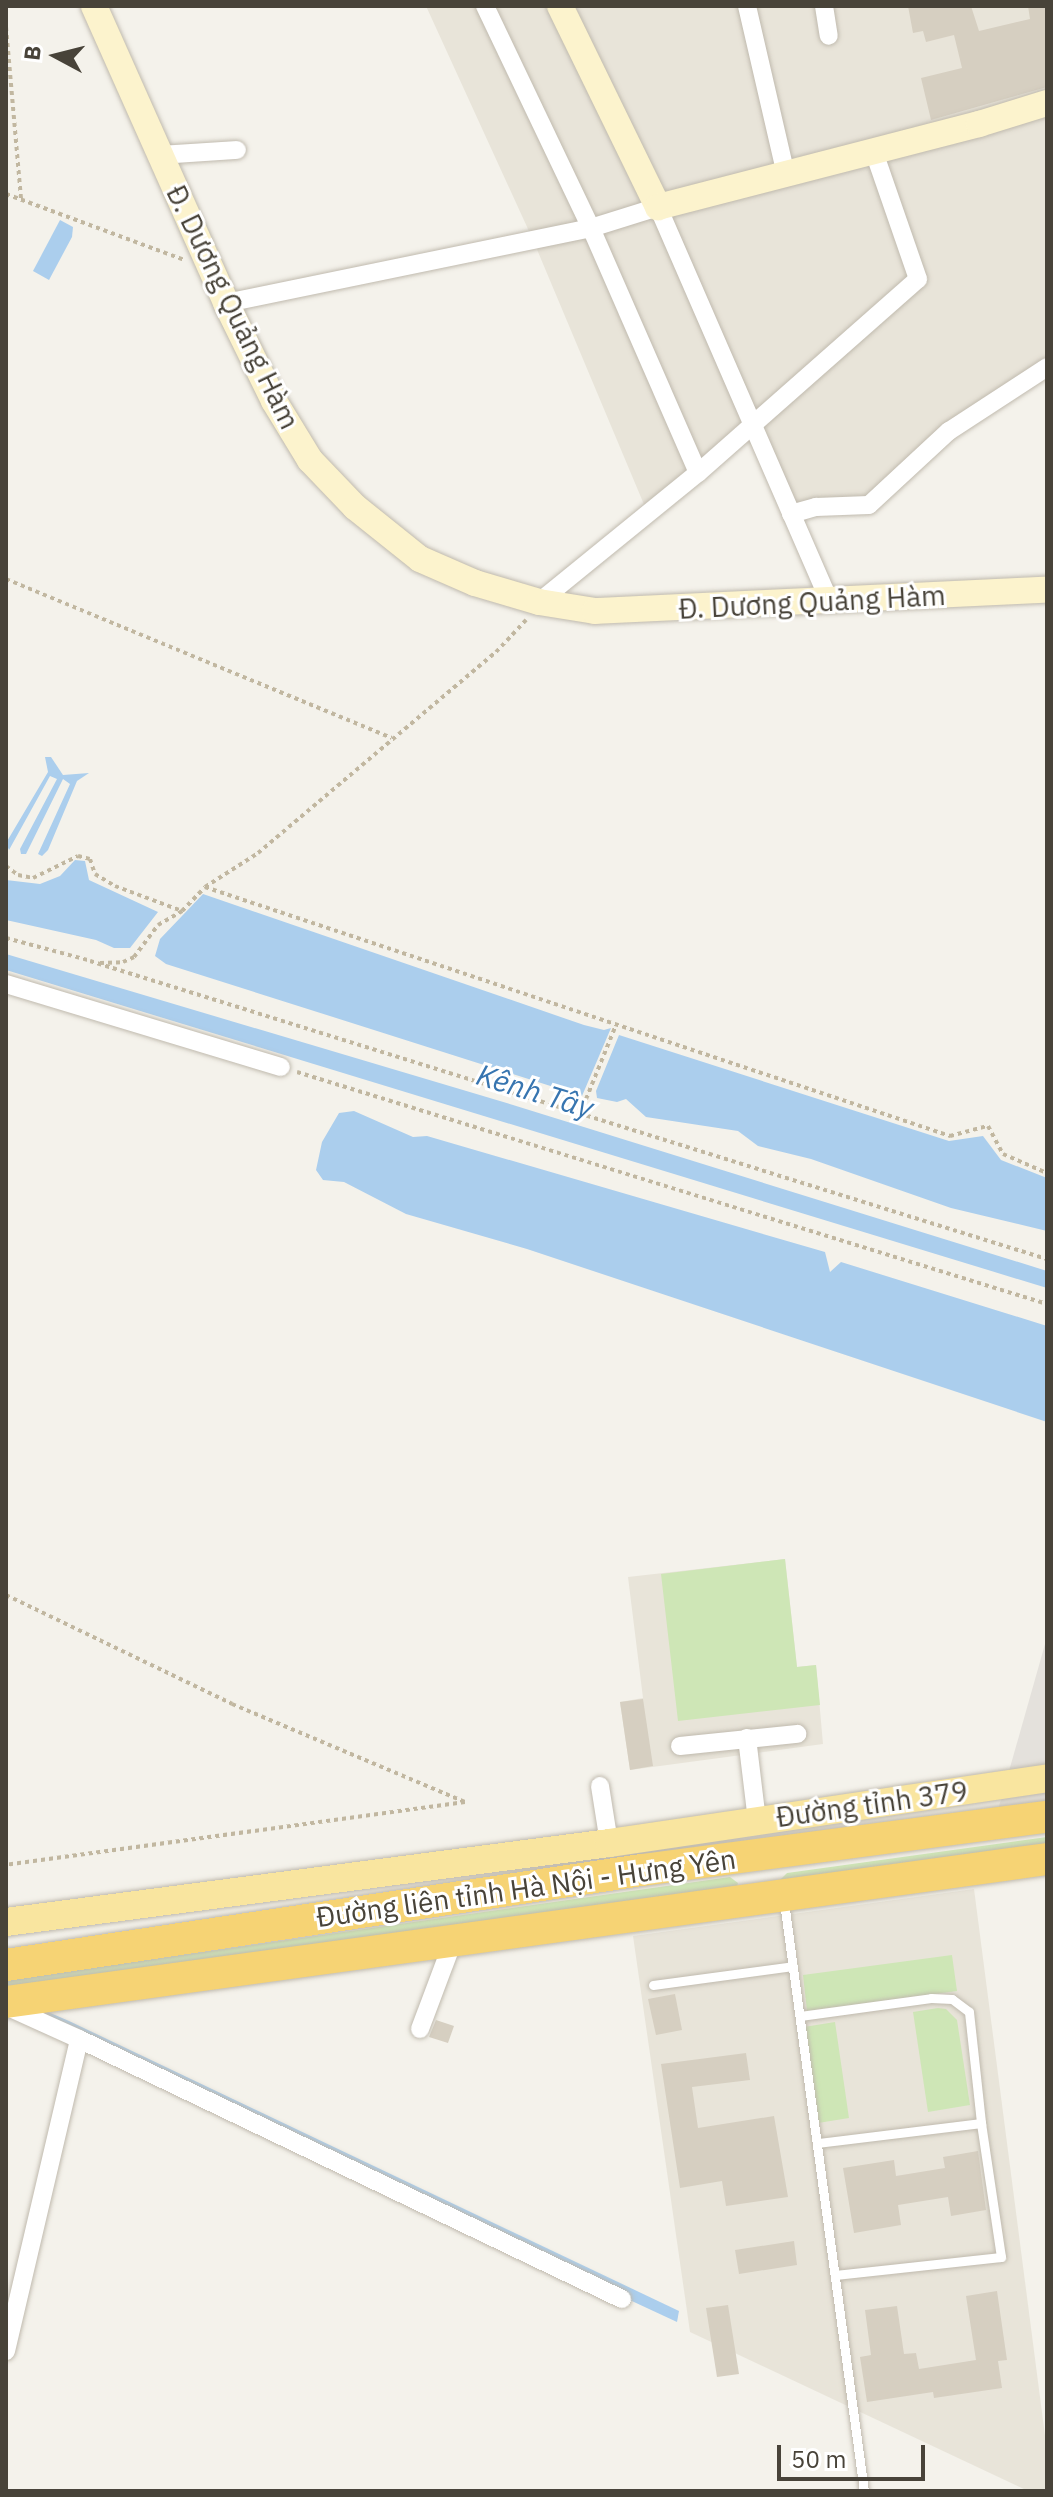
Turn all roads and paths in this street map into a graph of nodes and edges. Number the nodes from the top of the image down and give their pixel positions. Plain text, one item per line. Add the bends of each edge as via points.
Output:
1 (94, 6) edge
2 (485, 6) edge
3 (560, 6) edge
4 (747, 6) edge
5 (824, 6) edge
6 (6, 27) edge
7 (829, 36) dead end
8 (1047, 103) edge
9 (237, 150) dead end
10 (874, 152) junction
11 (161, 155) junction
12 (786, 175) junction
13 (6, 194) edge
14 (21, 200) junction
15 (658, 207) junction
16 (591, 228) junction
17 (211, 270) junction
18 (226, 303) junction
19 (1047, 367) edge
20 (751, 427) junction
21 (698, 473) junction
22 (791, 514) junction
23 (6, 579) edge
24 (1047, 590) edge
25 (829, 600) junction
26 (539, 602) junction
27 (392, 738) junction
28 (6, 866) edge
29 (205, 887) junction
30 (182, 911) junction
31 (6, 938) edge
32 (90, 961) junction
33 (6, 984) edge
34 (616, 1025) junction
35 (281, 1067) joint
36 (580, 1114) junction
37 (1047, 1173) edge
38 (1047, 1259) edge
39 (1047, 1304) edge
40 (6, 1595) edge
41 (797, 1734) dead end
42 (747, 1738) junction
43 (680, 1746) dead end
44 (1047, 1778) edge
45 (600, 1786) dead end
46 (1047, 1817) edge
47 (757, 1821) junction
48 (609, 1843) junction
49 (756, 1855) junction
50 (1047, 1859) edge
51 (6, 1865) edge
52 (614, 1874) junction
53 (222, 1894) junction
54 (769, 1897) junction
55 (6, 1922) edge
56 (228, 1932) junction
57 (453, 1941) junction
58 (6, 1965) edge
59 (793, 1966) junction
60 (653, 1985) dead end
61 (15, 2002) edge
62 (800, 2016) junction
63 (420, 2029) dead end
64 (79, 2039) junction
65 (981, 2123) junction
66 (817, 2143) junction
67 (835, 2275) junction
68 (622, 2299) dead end
69 (6, 2351) edge
70 (864, 2491) edge

1 - 11 street, Đ. Dương Quảng Hàm
2 - 16 street
3 - 15 street
4 - 12 street
5 - 7 street
6 - 14 path
8 - 10 street
9 - 11 street
10 - 12 street
10 - 20 street via 918,279
11 - 17 street, Đ. Dương Quảng Hàm
12 - 15 street
13 - 14 path
14 - 17 path
15 - 16 street
15 - 20 street
16 - 18 street
16 - 21 street
17 - 18 street, Đ. Dương Quảng Hàm
18 - 26 street, Đ. Dương Quảng Hàm via 310,460 355,507 420,559
19 - 22 street via 949,431 869,505 816,507
20 - 21 street
20 - 22 street
21 - 26 street
22 - 25 street
23 - 27 path
24 - 25 street, Đ. Dương Quảng Hàm
25 - 26 street, Đ. Dương Quảng Hàm via 641,611 595,611
26 - 27 path via 520,631
27 - 29 path via 258,853
28 - 30 path via 33,878 78,856 90,859 95,874 115,886
29 - 30 path
29 - 34 path
30 - 32 path via 158,925 134,957
31 - 32 path
32 - 36 path
33 - 35 street
34 - 36 path
34 - 37 path via 950,1136 988,1126 1003,1154
35 - 39 path
36 - 38 path
40 - 51 path via 232,1704 465,1802
41 - 42 street
42 - 43 street
42 - 47 street
44 - 47 main road, Đường tỉnh 379
45 - 48 street
46 - 49 highway, Đường liên tỉnh Hà Nội - Hưng Yên
47 - 48 main road, Đường tỉnh 379
47 - 49 main road
48 - 52 main road
48 - 53 main road, Đường tỉnh 379
49 - 52 highway, Đường liên tỉnh Hà Nội - Hưng Yên
49 - 54 highway
50 - 54 highway, Đường liên tỉnh Hà Nội - Hưng Yên
52 - 56 highway, Đường liên tỉnh Hà Nội - Hưng Yên
53 - 55 main road, Đường tỉnh 379
53 - 56 main road
54 - 57 highway, Đường liên tỉnh Hà Nội - Hưng Yên
54 - 59 lane
56 - 58 highway, Đường liên tỉnh Hà Nội - Hưng Yên
57 - 61 highway, Đường liên tỉnh Hà Nội - Hưng Yên
57 - 63 street
59 - 60 lane
59 - 62 lane
61 - 64 street
62 - 65 lane via 952,1999 969,2012
62 - 66 lane
64 - 68 street
64 - 69 street
65 - 66 lane
65 - 67 lane via 1001,2257
66 - 67 lane
67 - 70 lane

